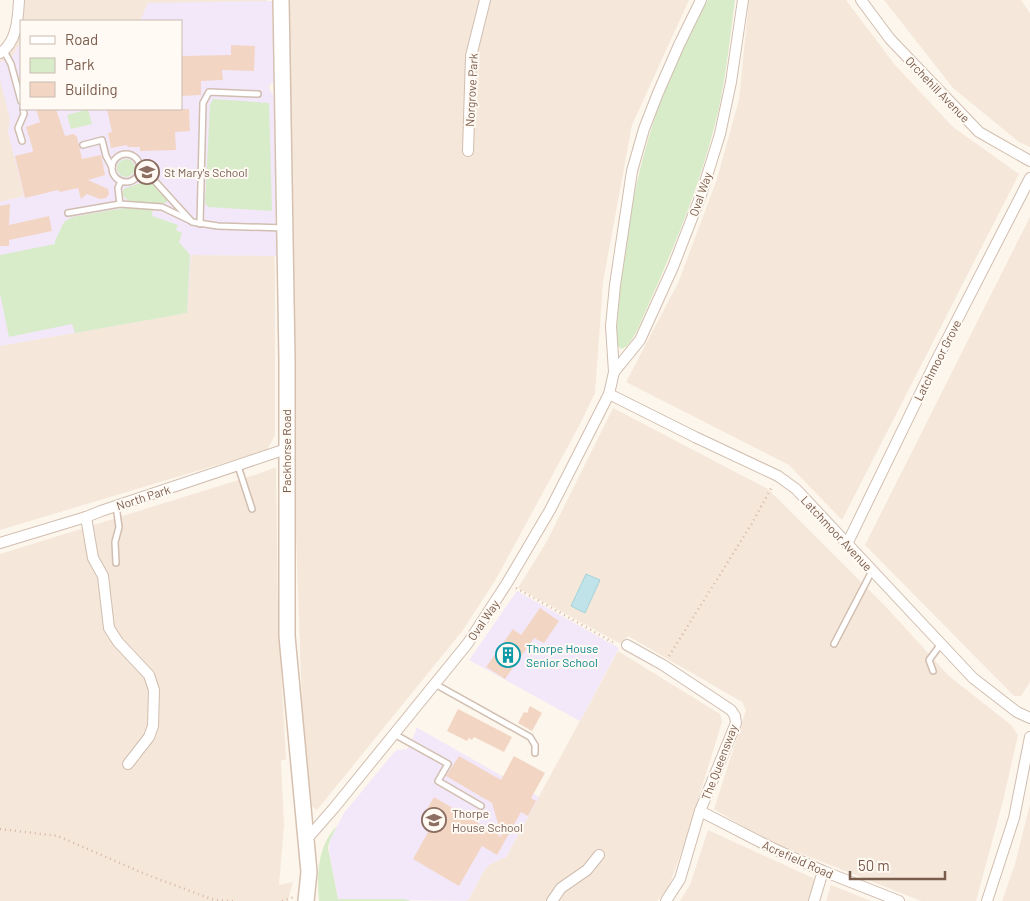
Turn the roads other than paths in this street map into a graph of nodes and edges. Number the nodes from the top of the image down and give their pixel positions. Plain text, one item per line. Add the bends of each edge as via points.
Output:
1 (19, 0) edge
2 (281, 0) edge
3 (485, 0) edge
4 (701, 0) edge
5 (743, 0) edge
6 (861, 0) edge
7 (2, 52) edge
8 (258, 94) dead end
9 (20, 98) edge
10 (23, 110) edge
11 (22, 141) dead end
12 (82, 145) dead end
13 (468, 151) dead end
14 (1030, 161) edge
15 (112, 167) junction
16 (140, 172) junction
17 (1030, 178) edge
18 (121, 181) junction
19 (120, 204) junction
20 (68, 214) dead end
21 (192, 222) junction
22 (200, 224) junction
23 (285, 228) junction
24 (614, 372) junction
25 (609, 394) junction
26 (286, 449) junction
27 (238, 466) junction
28 (116, 506) junction
29 (252, 508) dead end
30 (86, 517) junction
31 (0, 543) edge
32 (846, 544) junction
33 (116, 563) dead end
34 (872, 571) junction
35 (834, 644) dead end
36 (941, 644) junction
37 (627, 645) road end
38 (933, 671) dead end
39 (434, 684) junction
40 (1030, 718) edge
41 (394, 734) junction
42 (1030, 737) edge
43 (535, 753) dead end
44 (128, 764) dead end
45 (481, 806) dead end
46 (700, 811) junction
47 (306, 840) junction
48 (599, 855) dead end
49 (823, 871) junction
50 (306, 901) edge
51 (552, 901) edge
52 (666, 901) edge
53 (814, 901) edge
54 (899, 901) edge
55 (987, 901) edge

1 - 7 street via 13,37
2 - 23 main road, Packhorse Road
3 - 13 street, Norgrove Park via 471,56
4 - 24 street, Oval Way via 658,93 632,171 611,326
5 - 24 street, Oval Way via 720,134 701,195 640,340
6 - 14 street, Orchehill Avenue via 890,39 979,132
7 - 9 lane via 12,64
8 - 22 lane via 209,92 203,103
10 - 11 lane via 18,128
12 - 15 lane via 102,140
15 - 16 lane via 120,156 128,155 136,159
15 - 18 lane via 114,176
16 - 18 lane via 131,182
16 - 21 lane via 152,178
17 - 32 street, Latchmoor Grove
18 - 19 lane via 118,188
19 - 20 lane
19 - 21 lane via 162,207
21 - 22 lane
22 - 23 lane
23 - 26 main road, Packhorse Road
24 - 25 street, Oval Way
25 - 32 street, Latchmoor Avenue via 778,476 796,489
25 - 39 street, Oval Way via 550,510 507,583 468,643
26 - 27 street, North Park
26 - 47 main road, Packhorse Road via 287,636
27 - 28 street, North Park
27 - 29 lane
28 - 30 street, North Park
28 - 33 lane via 119,527 115,542
30 - 31 street, North Park
30 - 44 street via 93,558 103,576 109,628 149,675 154,690 153,726 149,737
32 - 34 street, Latchmoor Avenue
34 - 35 lane
34 - 36 street, Latchmoor Avenue
36 - 38 lane via 929,660
36 - 40 street, Latchmoor Avenue via 973,678 1017,712
37 - 46 street, The Queensway via 663,665 731,710 735,716 729,743
39 - 41 street, Oval Way
39 - 43 lane via 530,738 535,744
41 - 45 lane via 448,764 438,781
41 - 47 street, Oval Way
42 - 55 street via 1014,818
46 - 49 street, Acrefield Road
46 - 52 street, The Queensway via 680,879
47 - 50 main road, Packhorse Road via 309,872
48 - 51 street via 587,870 561,888
49 - 53 street
49 - 54 street, Acrefield Road

